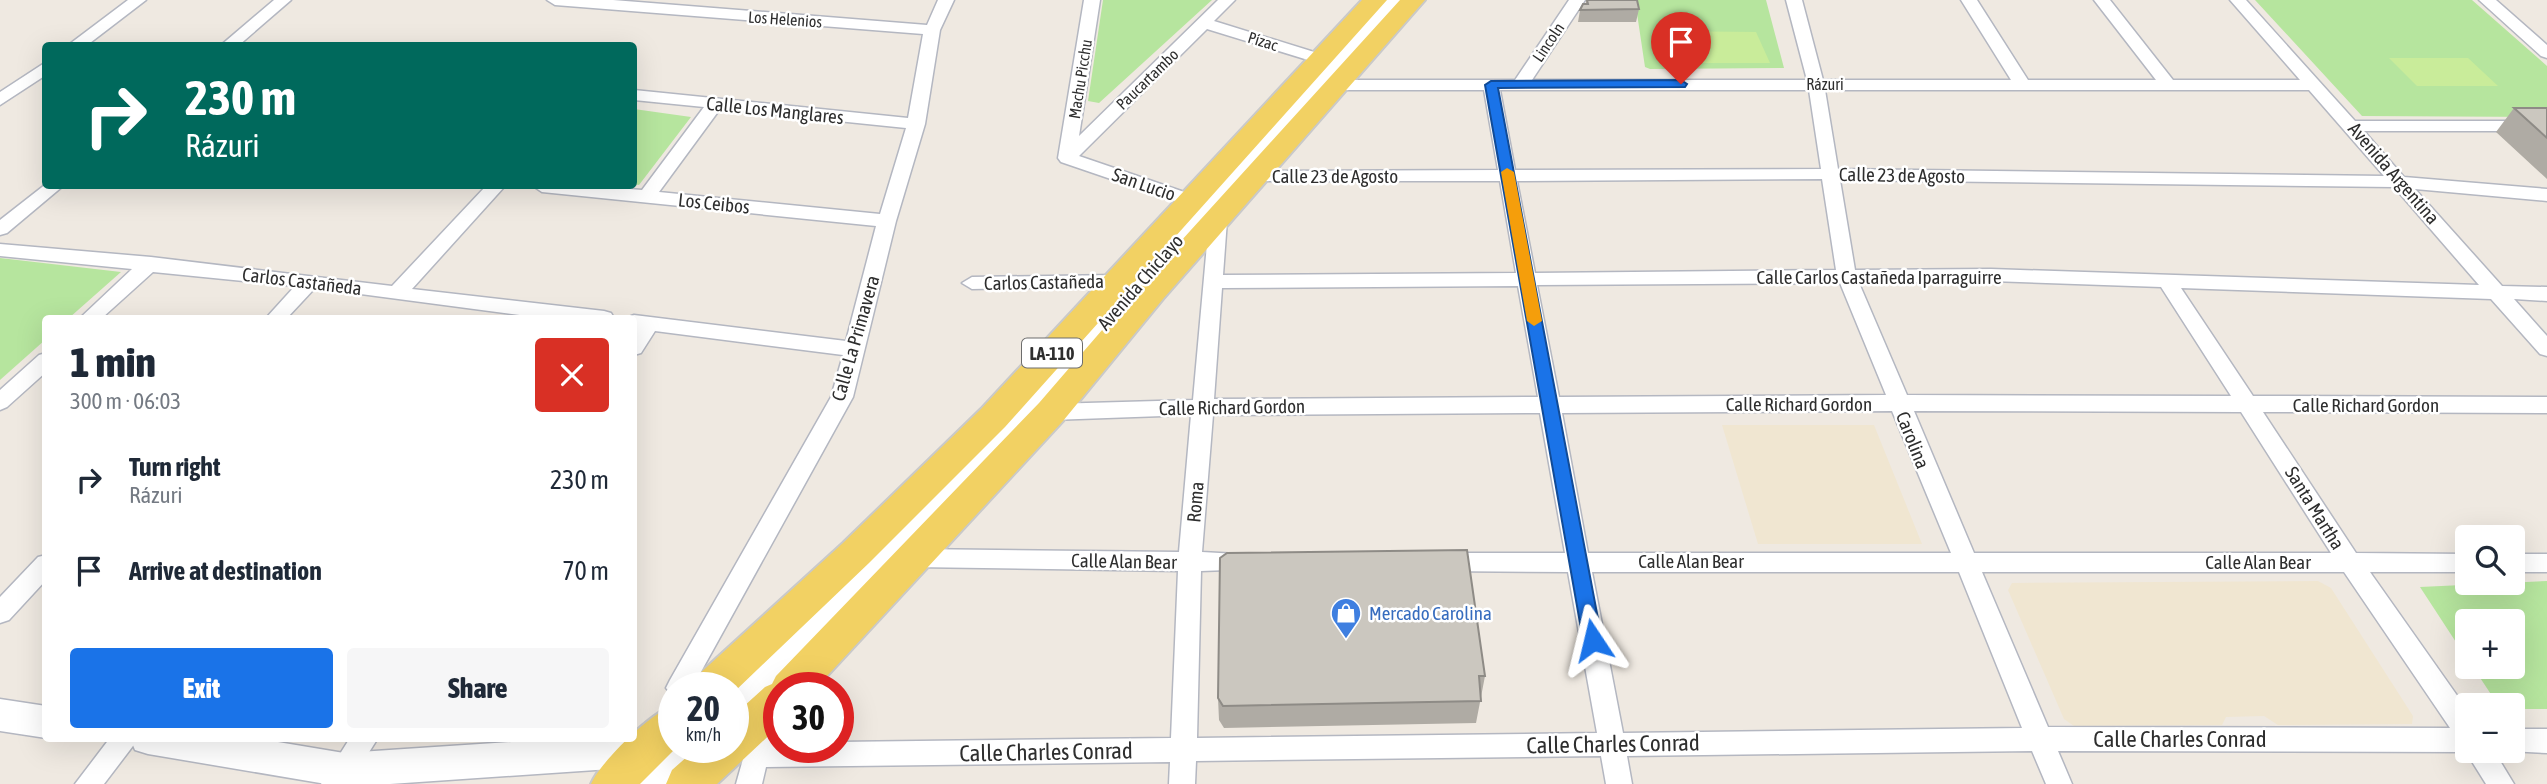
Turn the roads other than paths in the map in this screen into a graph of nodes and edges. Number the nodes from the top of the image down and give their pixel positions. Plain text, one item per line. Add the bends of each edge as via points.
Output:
1 (138, 0) edge
2 (283, 0) edge
3 (555, 0) edge
4 (946, 0) edge
5 (1093, 0) edge
6 (1227, 0) edge
7 (1375, 0) edge
8 (1396, 0) edge
9 (1413, 0) edge
10 (1577, 0) edge
11 (1794, 0) edge
12 (1969, 0) edge
13 (2102, 0) edge
14 (2238, 0) edge
15 (2487, 0) edge
16 (1204, 23) junction
17 (932, 30) junction
18 (80, 42) edge
19 (233, 42) edge
20 (2547, 53) edge
21 (42, 70) edge
22 (1328, 72) junction
23 (1816, 84) junction
24 (1491, 85) junction
25 (1520, 85) junction
26 (2022, 85) junction
27 (2168, 85) junction
28 (2315, 85) junction
29 (637, 95) edge
30 (0, 100) edge
31 (715, 104) junction
32 (916, 124) junction
33 (2353, 126) junction
34 (2547, 126) edge
35 (1067, 158) junction
36 (1831, 174) junction
37 (1508, 175) junction
38 (1256, 176) junction
39 (2402, 182) junction
40 (50, 189) edge
41 (493, 189) edge
42 (571, 189) edge
43 (2547, 195) edge
44 (647, 197) junction
45 (1204, 210) junction
46 (887, 221) junction
47 (0, 229) edge
48 (0, 250) edge
49 (151, 263) junction
50 (1847, 277) junction
51 (311, 281) junction
52 (1117, 281) junction
53 (1527, 281) junction
54 (2167, 281) junction
55 (1211, 282) junction
56 (972, 283) dead end
57 (2497, 290) junction
58 (397, 293) junction
59 (2547, 294) edge
60 (471, 312) edge
61 (93, 315) edge
62 (279, 315) edge
63 (538, 315) edge
64 (642, 323) edge
65 (854, 349) junction
66 (2547, 349) edge
67 (42, 364) edge
68 (0, 402) edge
69 (1898, 403) junction
70 (2249, 404) junction
71 (1550, 405) junction
72 (2547, 405) edge
73 (1203, 407) junction
74 (1051, 412) junction
75 (914, 558) junction
76 (1963, 560) junction
77 (1578, 561) junction
78 (1190, 562) junction
79 (1273, 562) edge
80 (1412, 562) edge
81 (2350, 563) junction
82 (2455, 563) edge
83 (2525, 563) edge
84 (2547, 563) edge
85 (42, 568) edge
86 (0, 613) edge
87 (688, 672) edge
88 (728, 672) edge
89 (805, 672) edge
90 (2455, 714) edge
91 (0, 715) edge
92 (42, 721) edge
93 (749, 729) edge
94 (2040, 739) junction
95 (2455, 740) edge
96 (2525, 741) edge
97 (2547, 741) edge
98 (122, 742) edge
99 (168, 742) edge
100 (362, 742) edge
101 (1612, 744) junction
102 (1184, 750) junction
103 (655, 761) edge
104 (711, 763) edge
105 (749, 763) edge
106 (2487, 763) edge
107 (339, 777) edge
108 (88, 784) edge
109 (612, 784) edge
110 (687, 784) edge
111 (749, 784) edge
112 (1182, 784) edge
113 (1619, 784) edge
114 (2059, 784) edge
115 (2501, 784) edge

1 - 18 street
2 - 19 street
3 - 17 street, Los Helenios
4 - 17 street, Calle La Primavera
5 - 35 street, Machu Picchu
6 - 16 street, Paucartambo
7 - 22 main road, Avenida Chiclayo / LA-110
8 - 45 street, Avenida Chiclayo
9 - 22 main road, Avenida Chiclayo / LA-110
10 - 25 street, Lincoln
11 - 23 street, Carolina
12 - 26 street
13 - 27 street
14 - 28 street, Avenida Argentina
15 - 20 street
16 - 22 street, Pízac
16 - 35 street, Paucartambo
17 - 32 street, Calle La Primavera
21 - 30 street
22 - 24 street, Rázuri
22 - 38 main road, Avenida Chiclayo / LA-110
22 - 45 main road, Avenida Chiclayo / LA-110
23 - 25 street, Rázuri
23 - 26 street, Rázuri
23 - 36 street, Carolina
24 - 25 street, Rázuri
24 - 37 street
26 - 27 street, Rázuri
27 - 28 street, Rázuri
28 - 33 street, Avenida Argentina
29 - 31 street, Calle Los Manglares
31 - 32 street, Calle Los Manglares
31 - 44 street
32 - 46 street, Calle La Primavera
33 - 34 street
33 - 39 street, Avenida Argentina
35 - 45 street, San Lucio
36 - 37 street, Calle 23 de Agosto
36 - 39 street, Calle 23 de Agosto
36 - 50 street, Carolina
37 - 38 street, Calle 23 de Agosto
37 - 53 street
38 - 45 main road, Avenida Chiclayo / LA-110
39 - 43 street, Calle 23 de Agosto
39 - 57 street, Avenida Argentina
40 - 47 street
41 - 58 street
42 - 44 street, Los Ceibos
44 - 46 street, Los Ceibos
45 - 52 main road, Avenida Chiclayo / LA-110
45 - 55 street, Roma
45 - 74 main road, Avenida Chiclayo / LA-110
45 - 93 street, Avenida Chiclayo via 932,515 763,687
46 - 65 street, Calle La Primavera
48 - 49 street, Carlos Castañeda
49 - 51 street, Carlos Castañeda
49 - 61 street
50 - 53 street, Calle Carlos Castañeda Iparraguirre
50 - 54 street, Calle Carlos Castañeda Iparraguirre via 1991,275
50 - 69 street, Carolina
51 - 58 street, Carlos Castañeda
51 - 62 street
52 - 56 street, Carlos Castañeda
52 - 88 main road, Avenida Chiclayo / LA-110 via 993,418
53 - 55 street, Calle Carlos Castañeda Iparraguirre
53 - 71 street
54 - 57 street, Calle Carlos Castañeda Iparraguirre
54 - 70 street, Santa Martha
55 - 73 street, Roma
57 - 59 street, Calle Carlos Castañeda Iparraguirre
57 - 66 street, Avenida Argentina
58 - 60 street, Carlos Castañeda
60 - 63 street, Carlos Castañeda
64 - 65 street
65 - 87 street, Calle La Primavera via 842,397
67 - 68 street
69 - 70 street, Calle Richard Gordon
69 - 71 street, Calle Richard Gordon
69 - 76 street, Carolina
70 - 72 street, Calle Richard Gordon
70 - 81 street, Santa Martha
71 - 73 street, Calle Richard Gordon
71 - 77 street
73 - 74 street, Calle Richard Gordon
73 - 78 street, Roma
74 - 75 main road, Avenida Chiclayo / LA-110
75 - 78 street, Calle Alan Bear
75 - 89 main road, Avenida Chiclayo / LA-110
76 - 77 street, Calle Alan Bear
76 - 81 street, Calle Alan Bear
76 - 94 street, Carolina
77 - 80 street, Calle Alan Bear
77 - 101 street
78 - 79 street, Calle Alan Bear
78 - 102 street, Roma
81 - 82 street, Calle Alan Bear
81 - 90 street, Santa Martha
83 - 84 street
85 - 86 street
91 - 92 street
93 - 102 street, Calle Charles Conrad
94 - 95 street, Calle Charles Conrad
94 - 101 street, Calle Charles Conrad
94 - 114 street, Carolina
96 - 97 street
98 - 108 street
99 - 107 street
100 - 107 street
101 - 102 street, Calle Charles Conrad
101 - 113 street
102 - 112 street, Roma
103 - 107 street
103 - 109 main road
104 - 110 main road, Avenida Chiclayo
105 - 111 street
106 - 115 street

